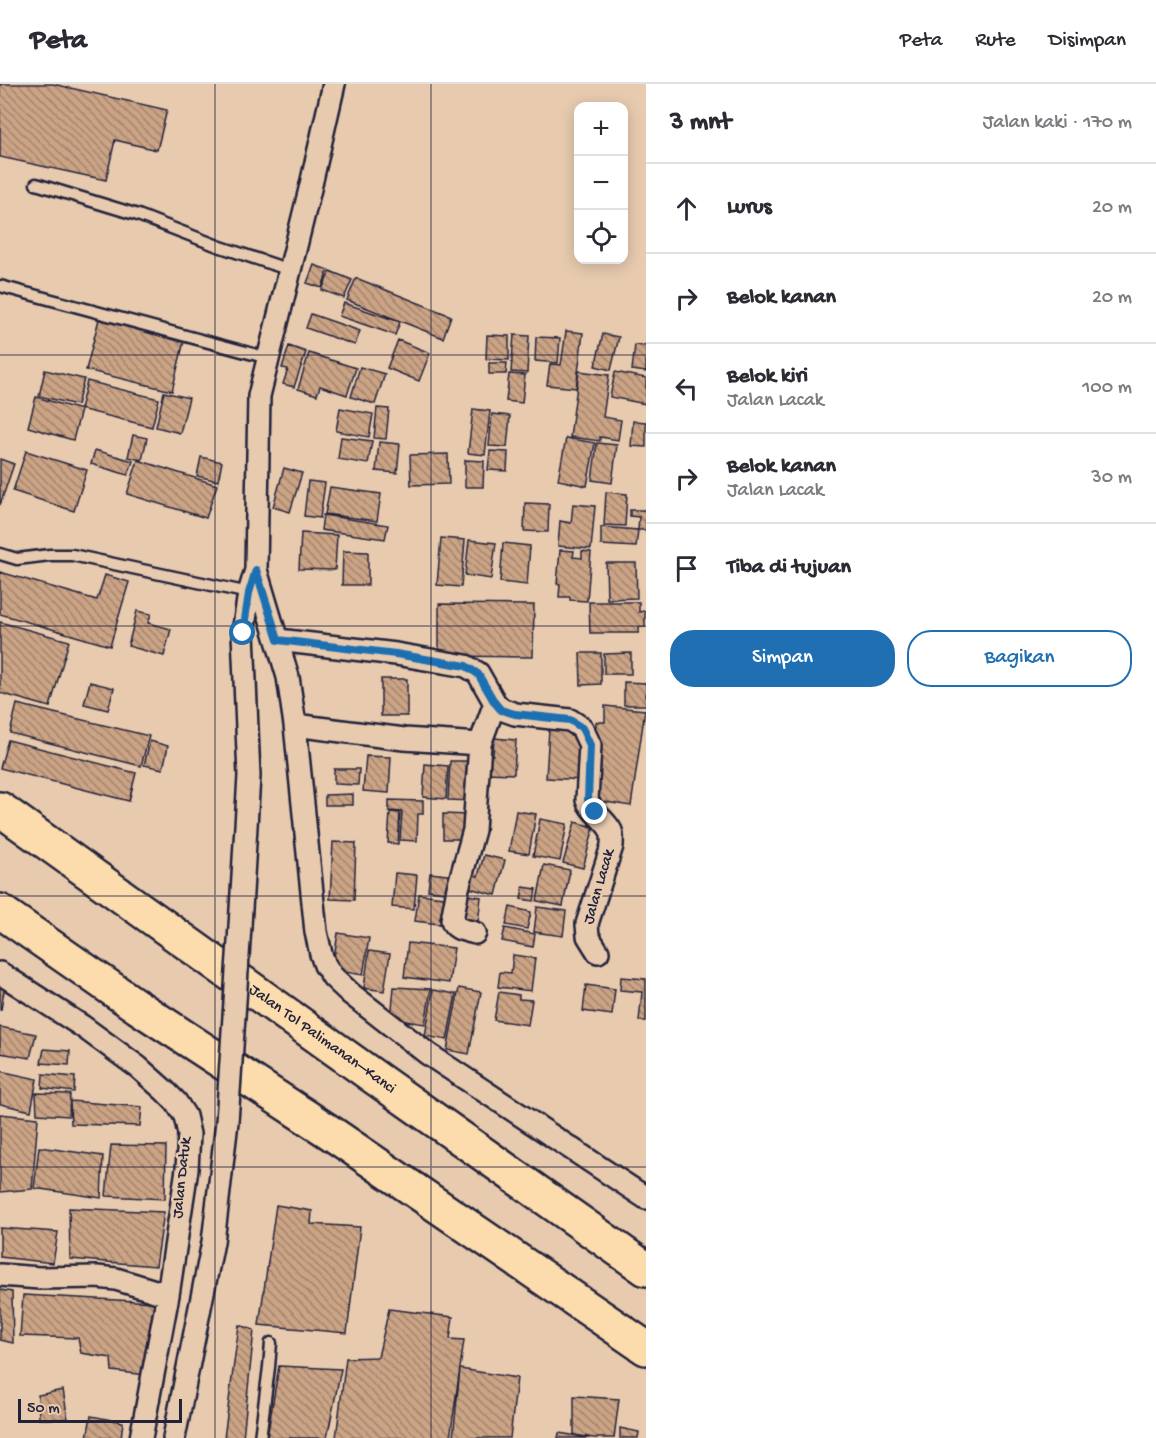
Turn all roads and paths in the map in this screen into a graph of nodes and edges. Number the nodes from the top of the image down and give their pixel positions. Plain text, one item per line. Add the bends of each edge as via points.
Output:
1 (334, 84) edge
2 (36, 184) dead end
3 (290, 270) junction
4 (0, 286) edge
5 (268, 358) junction
6 (0, 554) edge
7 (256, 570) junction
8 (249, 593) junction
9 (278, 640) junction
10 (495, 703) junction
11 (295, 725) junction
12 (480, 744) junction
13 (0, 809) edge
14 (0, 911) edge
15 (0, 927) edge
16 (475, 933) dead end
17 (598, 952) dead end
18 (0, 973) edge
19 (138, 1007) junction
20 (646, 1198) edge
21 (646, 1269) edge
22 (0, 1275) edge
23 (168, 1295) junction
24 (271, 1343) dead end
25 (646, 1348) edge
26 (141, 1438) edge
27 (174, 1438) edge
28 (260, 1438) edge

1 - 3 street
2 - 3 lane via 138,215
3 - 5 street
4 - 5 lane
5 - 7 street via 259,396
6 - 8 lane via 17,559 72,555
7 - 8 street
7 - 9 street
8 - 27 street, bridge via 243,633 249,776 227,1122 213,1242
9 - 10 street via 466,666 478,674
9 - 11 street
10 - 12 street
10 - 17 street, Jalan Lacak via 501,710 515,714 570,720 582,728 590,745 588,800 612,838 588,924 588,936
11 - 12 street
11 - 20 street via 316,932 323,960 333,977 428,1054
12 - 16 street via 474,830 452,920 456,928
13 - 21 highway, Jalan Tol Palimanan–Kanci
14 - 19 highway
15 - 19 highway
18 - 23 street, Jalan Datuk via 138,1067 186,1116 187,1169
19 - 25 highway
22 - 23 street via 116,1279
23 - 26 street, Jalan Datuk
24 - 28 lane

